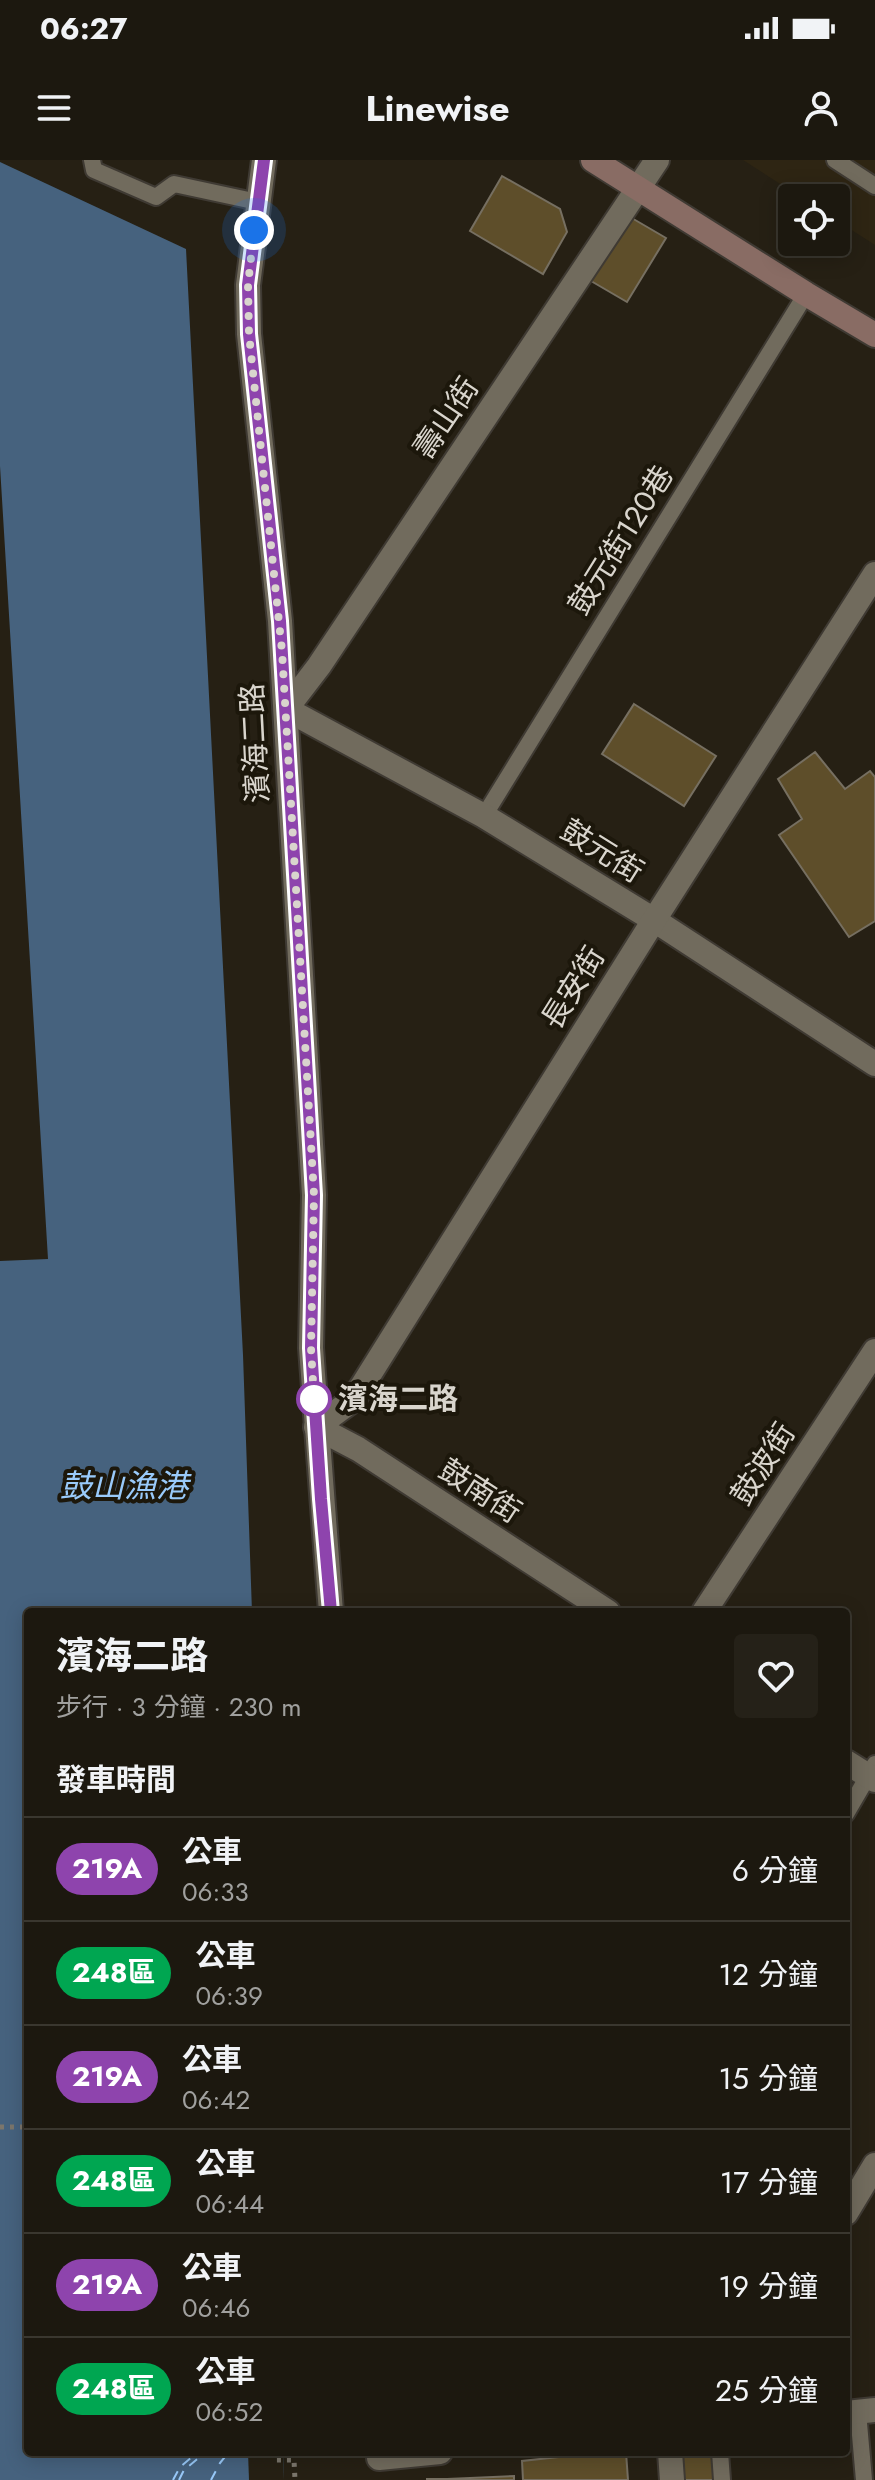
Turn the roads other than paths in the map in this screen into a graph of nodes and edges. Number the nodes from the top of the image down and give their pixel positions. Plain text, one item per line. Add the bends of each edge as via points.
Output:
1 (92, 160) edge
2 (264, 160) edge
3 (593, 160) edge
4 (657, 160) edge
5 (835, 160) edge
6 (875, 186) edge
7 (638, 189) junction
8 (258, 202) junction
9 (806, 294) junction
10 (875, 335) edge
11 (875, 574) edge
12 (286, 709) junction
13 (484, 816) junction
14 (654, 920) junction
15 (875, 1064) edge
16 (875, 1351) edge
17 (316, 1427) junction
18 (331, 1608) edge
19 (602, 1608) edge
20 (707, 1608) edge
21 (850, 1764) edge
22 (873, 1773) edge
23 (850, 1808) edge
24 (875, 2165) edge
25 (850, 2206) edge
26 (860, 2412) edge
27 (670, 2456) edge
28 (720, 2456) edge
29 (672, 2480) edge
30 (722, 2480) edge
31 (864, 2480) edge

1 - 8 lane via 94,170 156,197 174,184
2 - 8 street, 濱海二路
3 - 7 street
4 - 7 street, 壽山街
5 - 6 lane
7 - 9 street
7 - 12 street, 壽山街
8 - 12 street, 濱海二路 via 248,285 249,334
9 - 10 street
9 - 13 lane, 鼓元街120巷
11 - 14 street, 長安街
12 - 13 street, 鼓元街
12 - 17 street, 濱海二路 via 314,1195 311,1348
13 - 14 street, 鼓元街
14 - 15 street, 鼓元街
14 - 17 street, 長安街 via 354,1399
16 - 20 street, 鼓波街
17 - 18 street, 濱海二路
17 - 19 street, 鼓南街
21 - 22 street
22 - 23 lane
24 - 25 street
26 - 31 lane
27 - 29 street
28 - 30 lane

